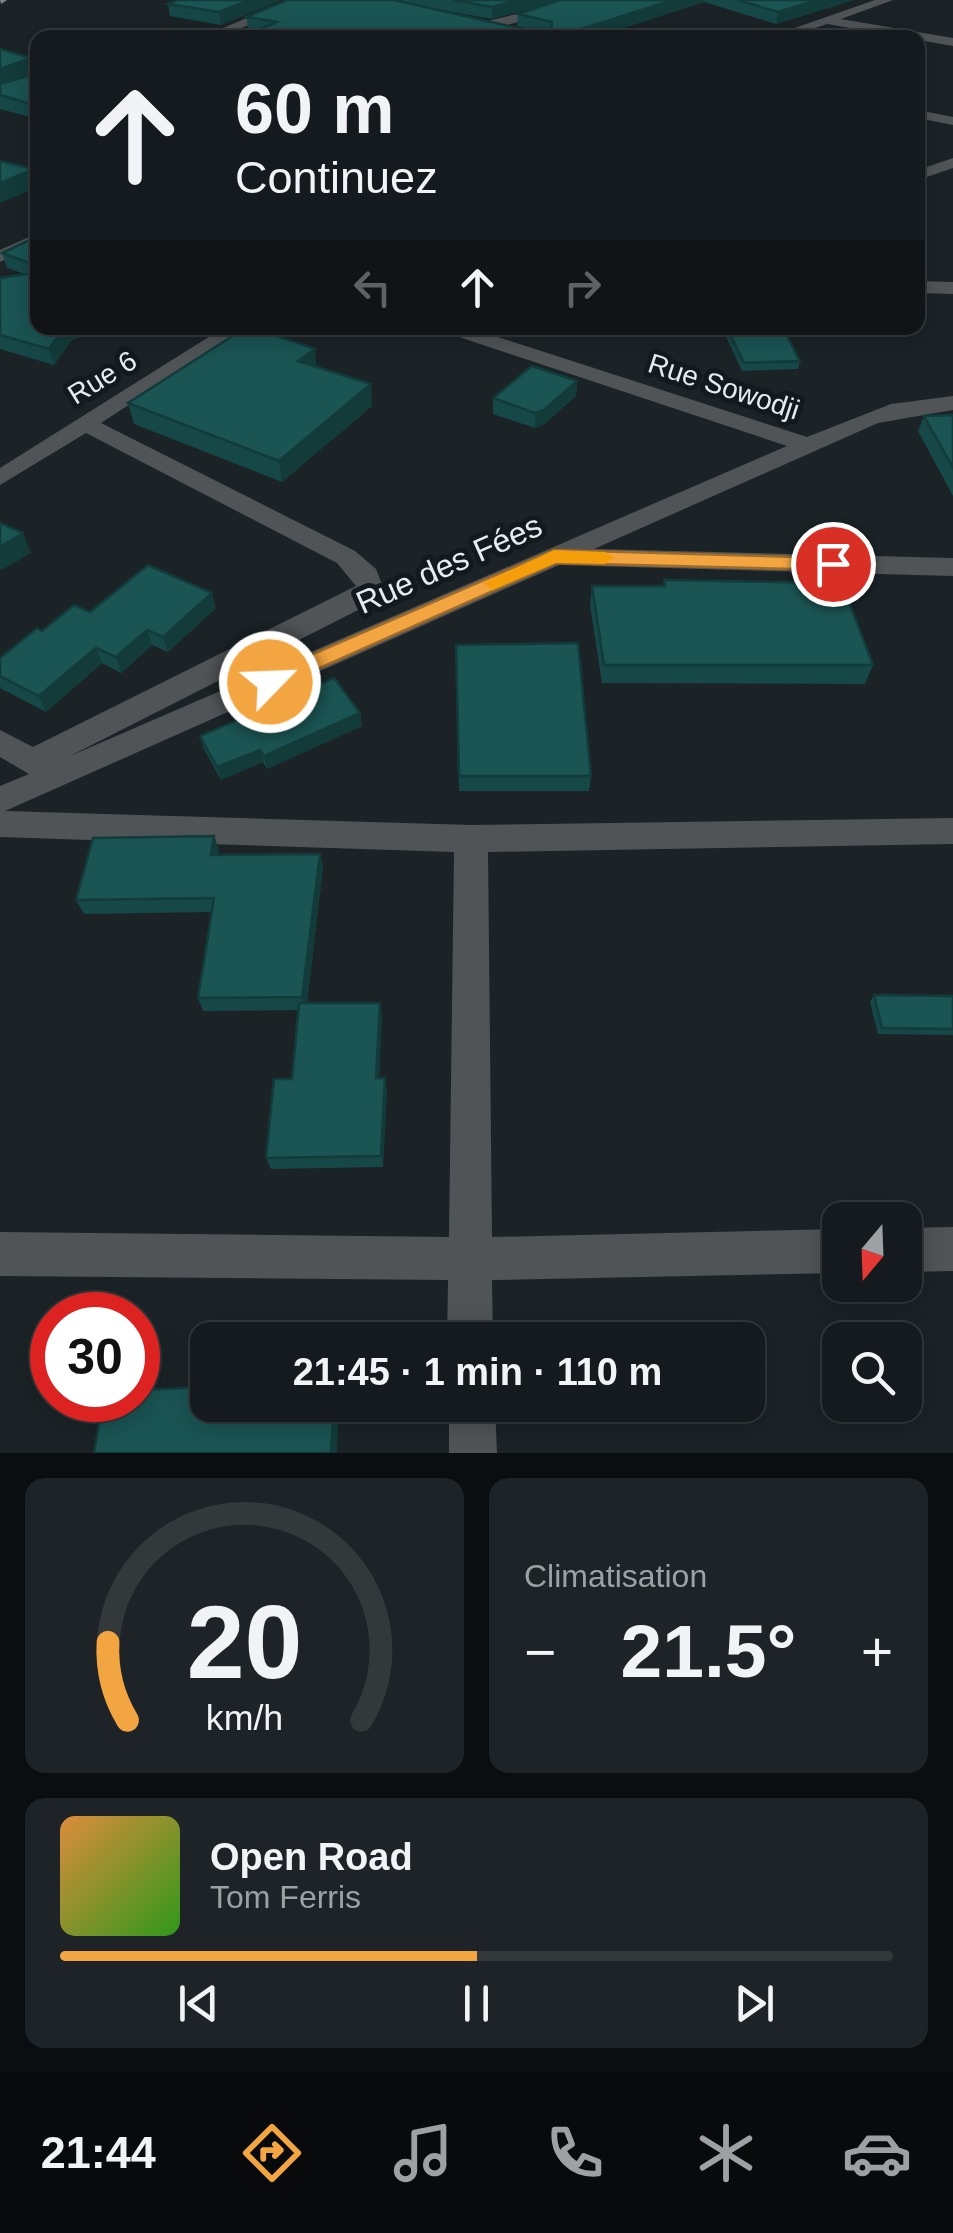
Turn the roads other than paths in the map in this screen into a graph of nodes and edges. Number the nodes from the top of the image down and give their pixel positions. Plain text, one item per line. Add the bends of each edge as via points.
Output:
1 (302, 0) edge
2 (589, 0) edge
3 (888, 0) edge
4 (446, 18) edge
5 (826, 20) junction
6 (478, 24) junction
7 (225, 30) edge
8 (466, 30) edge
9 (508, 30) edge
10 (796, 30) edge
11 (884, 30) edge
12 (925, 37) edge
13 (953, 42) edge
14 (0, 55) edge
15 (30, 63) edge
16 (925, 116) edge
17 (953, 122) edge
18 (953, 163) edge
19 (925, 173) edge
20 (30, 242) edge
21 (0, 257) edge
22 (925, 287) edge
23 (953, 288) edge
24 (225, 335) edge
25 (472, 335) edge
26 (941, 403) edge
27 (84, 424) junction
28 (806, 445) junction
29 (0, 478) edge
30 (554, 556) junction
31 (953, 567) edge
32 (0, 742) edge
33 (44, 768) junction
34 (0, 800) edge
35 (0, 824) edge
36 (953, 830) edge
37 (472, 839) junction
38 (953, 1249) edge
39 (922, 1250) edge
40 (822, 1252) edge
41 (0, 1254) edge
42 (468, 1259) junction
43 (470, 1322) edge
44 (473, 1422) edge
45 (474, 1453) edge

1 - 7 street
2 - 6 street
3 - 5 street
4 - 6 street
5 - 10 street
5 - 11 street
6 - 8 street
6 - 9 street
12 - 13 street
14 - 15 street
16 - 17 street
18 - 19 street
20 - 21 street
22 - 23 street
24 - 27 street, Rue 6
25 - 28 street, Rue Sowodji
26 - 28 street, Rue des Fées via 870,418
27 - 29 street, Rue 6
27 - 33 street via 346,557 367,575 370,587 361,598
28 - 30 street, Rue des Fées
30 - 31 street
30 - 33 street, Rue des Fées
32 - 33 street
33 - 34 street, Rue des Fées
35 - 37 street
36 - 37 street
37 - 42 street
38 - 39 street
40 - 42 street
41 - 42 street
42 - 43 street
44 - 45 street

